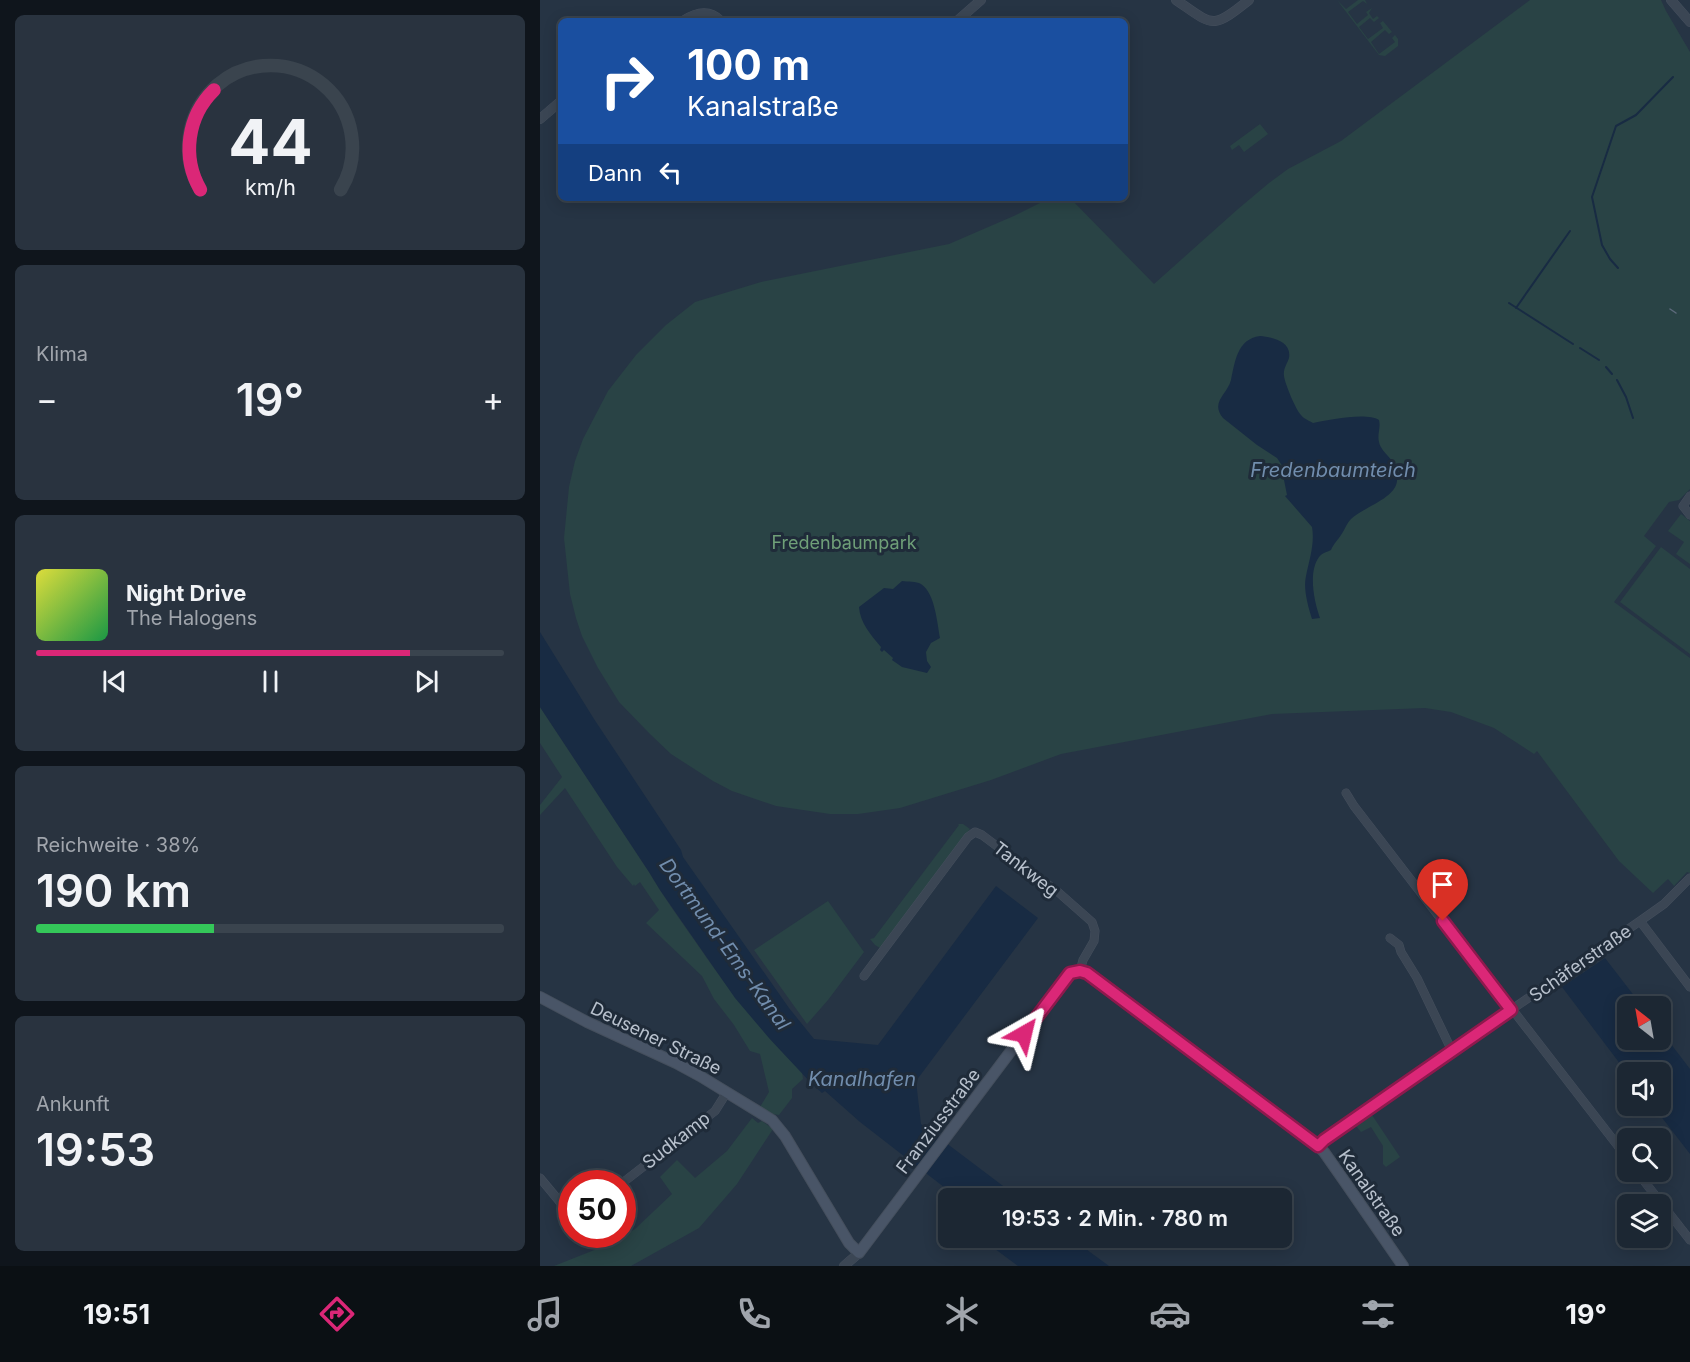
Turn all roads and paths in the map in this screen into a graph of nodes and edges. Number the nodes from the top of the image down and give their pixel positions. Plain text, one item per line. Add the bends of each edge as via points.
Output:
1 (981, 0) edge
2 (1176, 0) edge
3 (1249, 0) edge
4 (1671, 0) edge
5 (687, 18) edge
6 (718, 18) edge
7 (960, 18) edge
8 (1690, 22) edge
9 (558, 104) edge
10 (540, 119) edge
11 (1690, 496) edge
12 (1690, 515) edge
13 (1346, 793) dead end
14 (1690, 878) edge
15 (1640, 921) junction
16 (1390, 938) dead end
17 (1080, 971) junction
18 (864, 976) dead end
19 (1690, 987) edge
20 (540, 997) edge
21 (1511, 1010) junction
22 (1452, 1051) junction
23 (727, 1092) junction
24 (1617, 1145) edge
25 (1318, 1146) junction
26 (636, 1172) edge
27 (540, 1178) edge
28 (1645, 1182) edge
29 (558, 1200) edge
30 (1690, 1240) edge
31 (860, 1253) junction
32 (844, 1266) edge
33 (1402, 1266) edge

1 - 7 street
2 - 3 street via 1207,21 1218,22
4 - 8 street
5 - 6 street via 706,13
9 - 10 street
11 - 12 street via 1683,506
13 - 21 street
14 - 15 street, Schäferstraße
15 - 19 street
15 - 21 street, Schäferstraße
16 - 22 street via 1399,945
17 - 18 street, Tankweg via 1094,941 1092,922 975,832
17 - 25 main road, Kanalstraße
17 - 31 main road, Franziusstraße via 1070,973
20 - 23 main road, Deusener Straße
21 - 22 street, Schäferstraße
21 - 24 street
22 - 25 street, Schäferstraße
23 - 26 street, Sudkamp via 715,1111
23 - 31 main road, Deusener Straße via 779,1127 849,1244
25 - 33 main road, Kanalstraße
27 - 29 street
28 - 30 street
31 - 32 street, Franziusstraße

